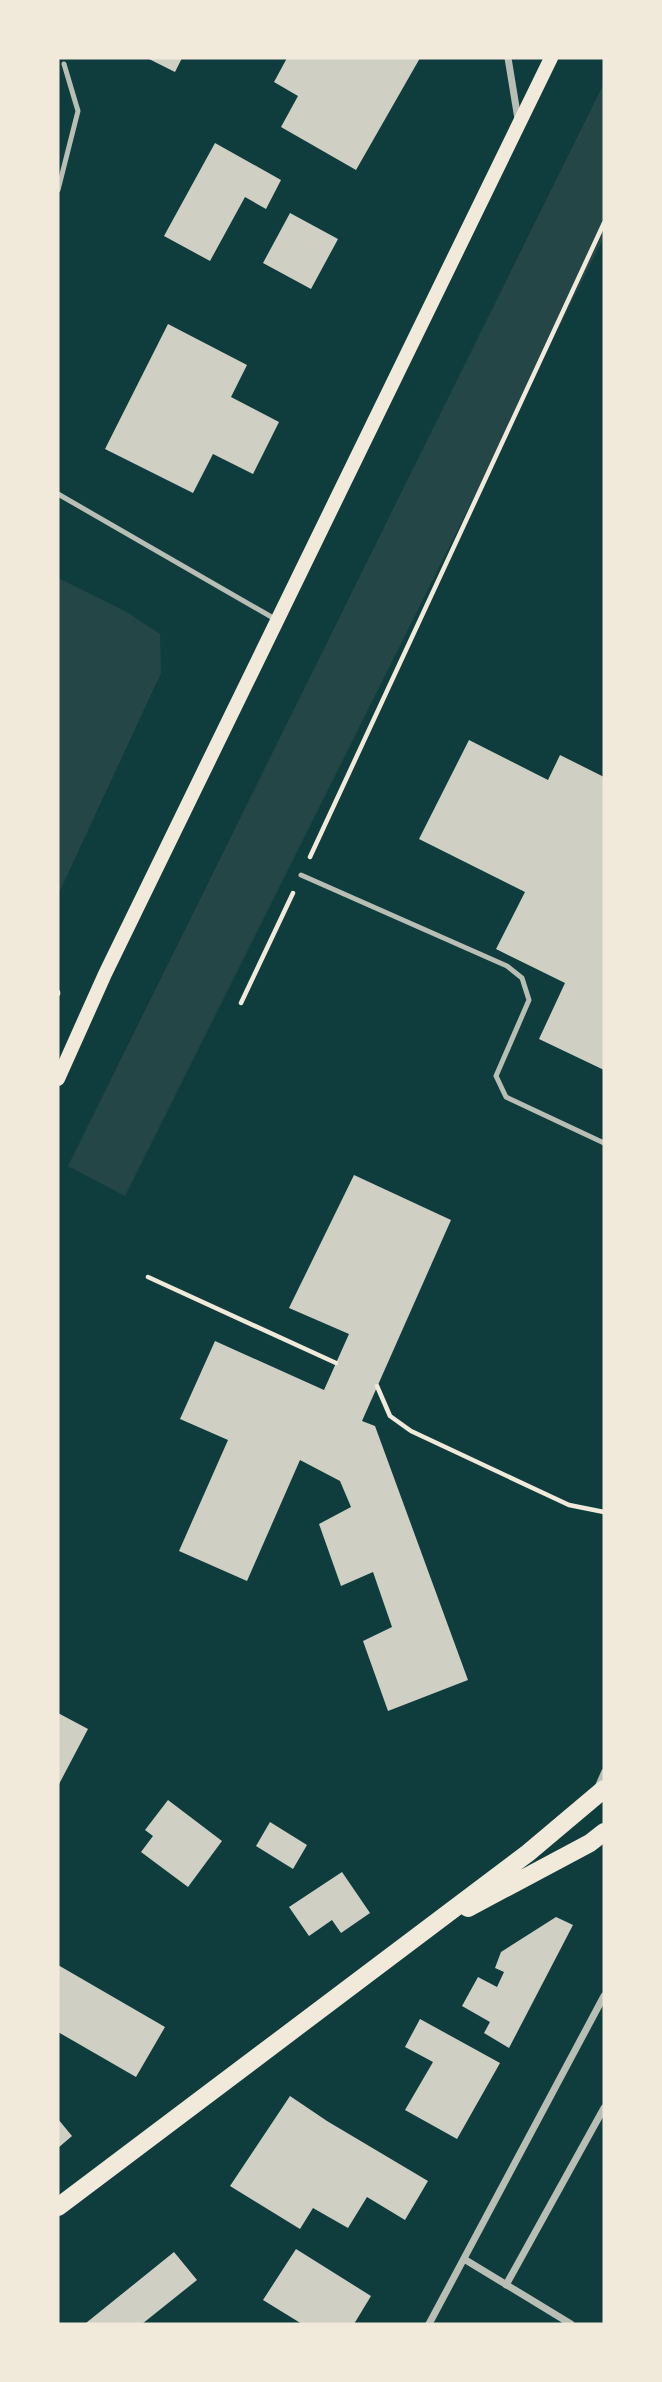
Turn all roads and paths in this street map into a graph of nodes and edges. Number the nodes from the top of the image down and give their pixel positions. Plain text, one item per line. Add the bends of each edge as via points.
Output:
1 (508, 58) edge
2 (551, 58) edge
3 (64, 64) dead end
4 (519, 125) junction
5 (58, 190) edge
6 (604, 223) edge
7 (58, 494) edge
8 (277, 621) junction
9 (301, 875) junction
10 (242, 1003) dead end
11 (58, 1079) edge
12 (604, 1143) edge
13 (148, 1277) dead end
14 (336, 1363) dead end
15 (377, 1386) dead end
16 (604, 1512) edge
17 (604, 1771) edge
18 (597, 1795) edge
19 (599, 1837) edge
20 (416, 1936) junction
21 (604, 1996) edge
22 (604, 2108) edge
23 (58, 2207) edge
24 (464, 2259) junction
25 (506, 2285) junction
26 (429, 2324) edge
27 (571, 2324) edge

1 - 4 street
2 - 4 main road
3 - 5 lane via 78,111
4 - 8 main road
6 - 9 path
7 - 8 lane
8 - 11 main road
9 - 10 path
9 - 12 lane via 507,966 522,978 530,1000 496,1076 506,1097
13 - 14 path
15 - 16 path via 390,1416 411,1431 569,1505
17 - 18 lane
18 - 20 main road
19 - 20 main road
20 - 23 main road
21 - 24 street
22 - 25 street
24 - 25 street
24 - 26 street
25 - 27 street

